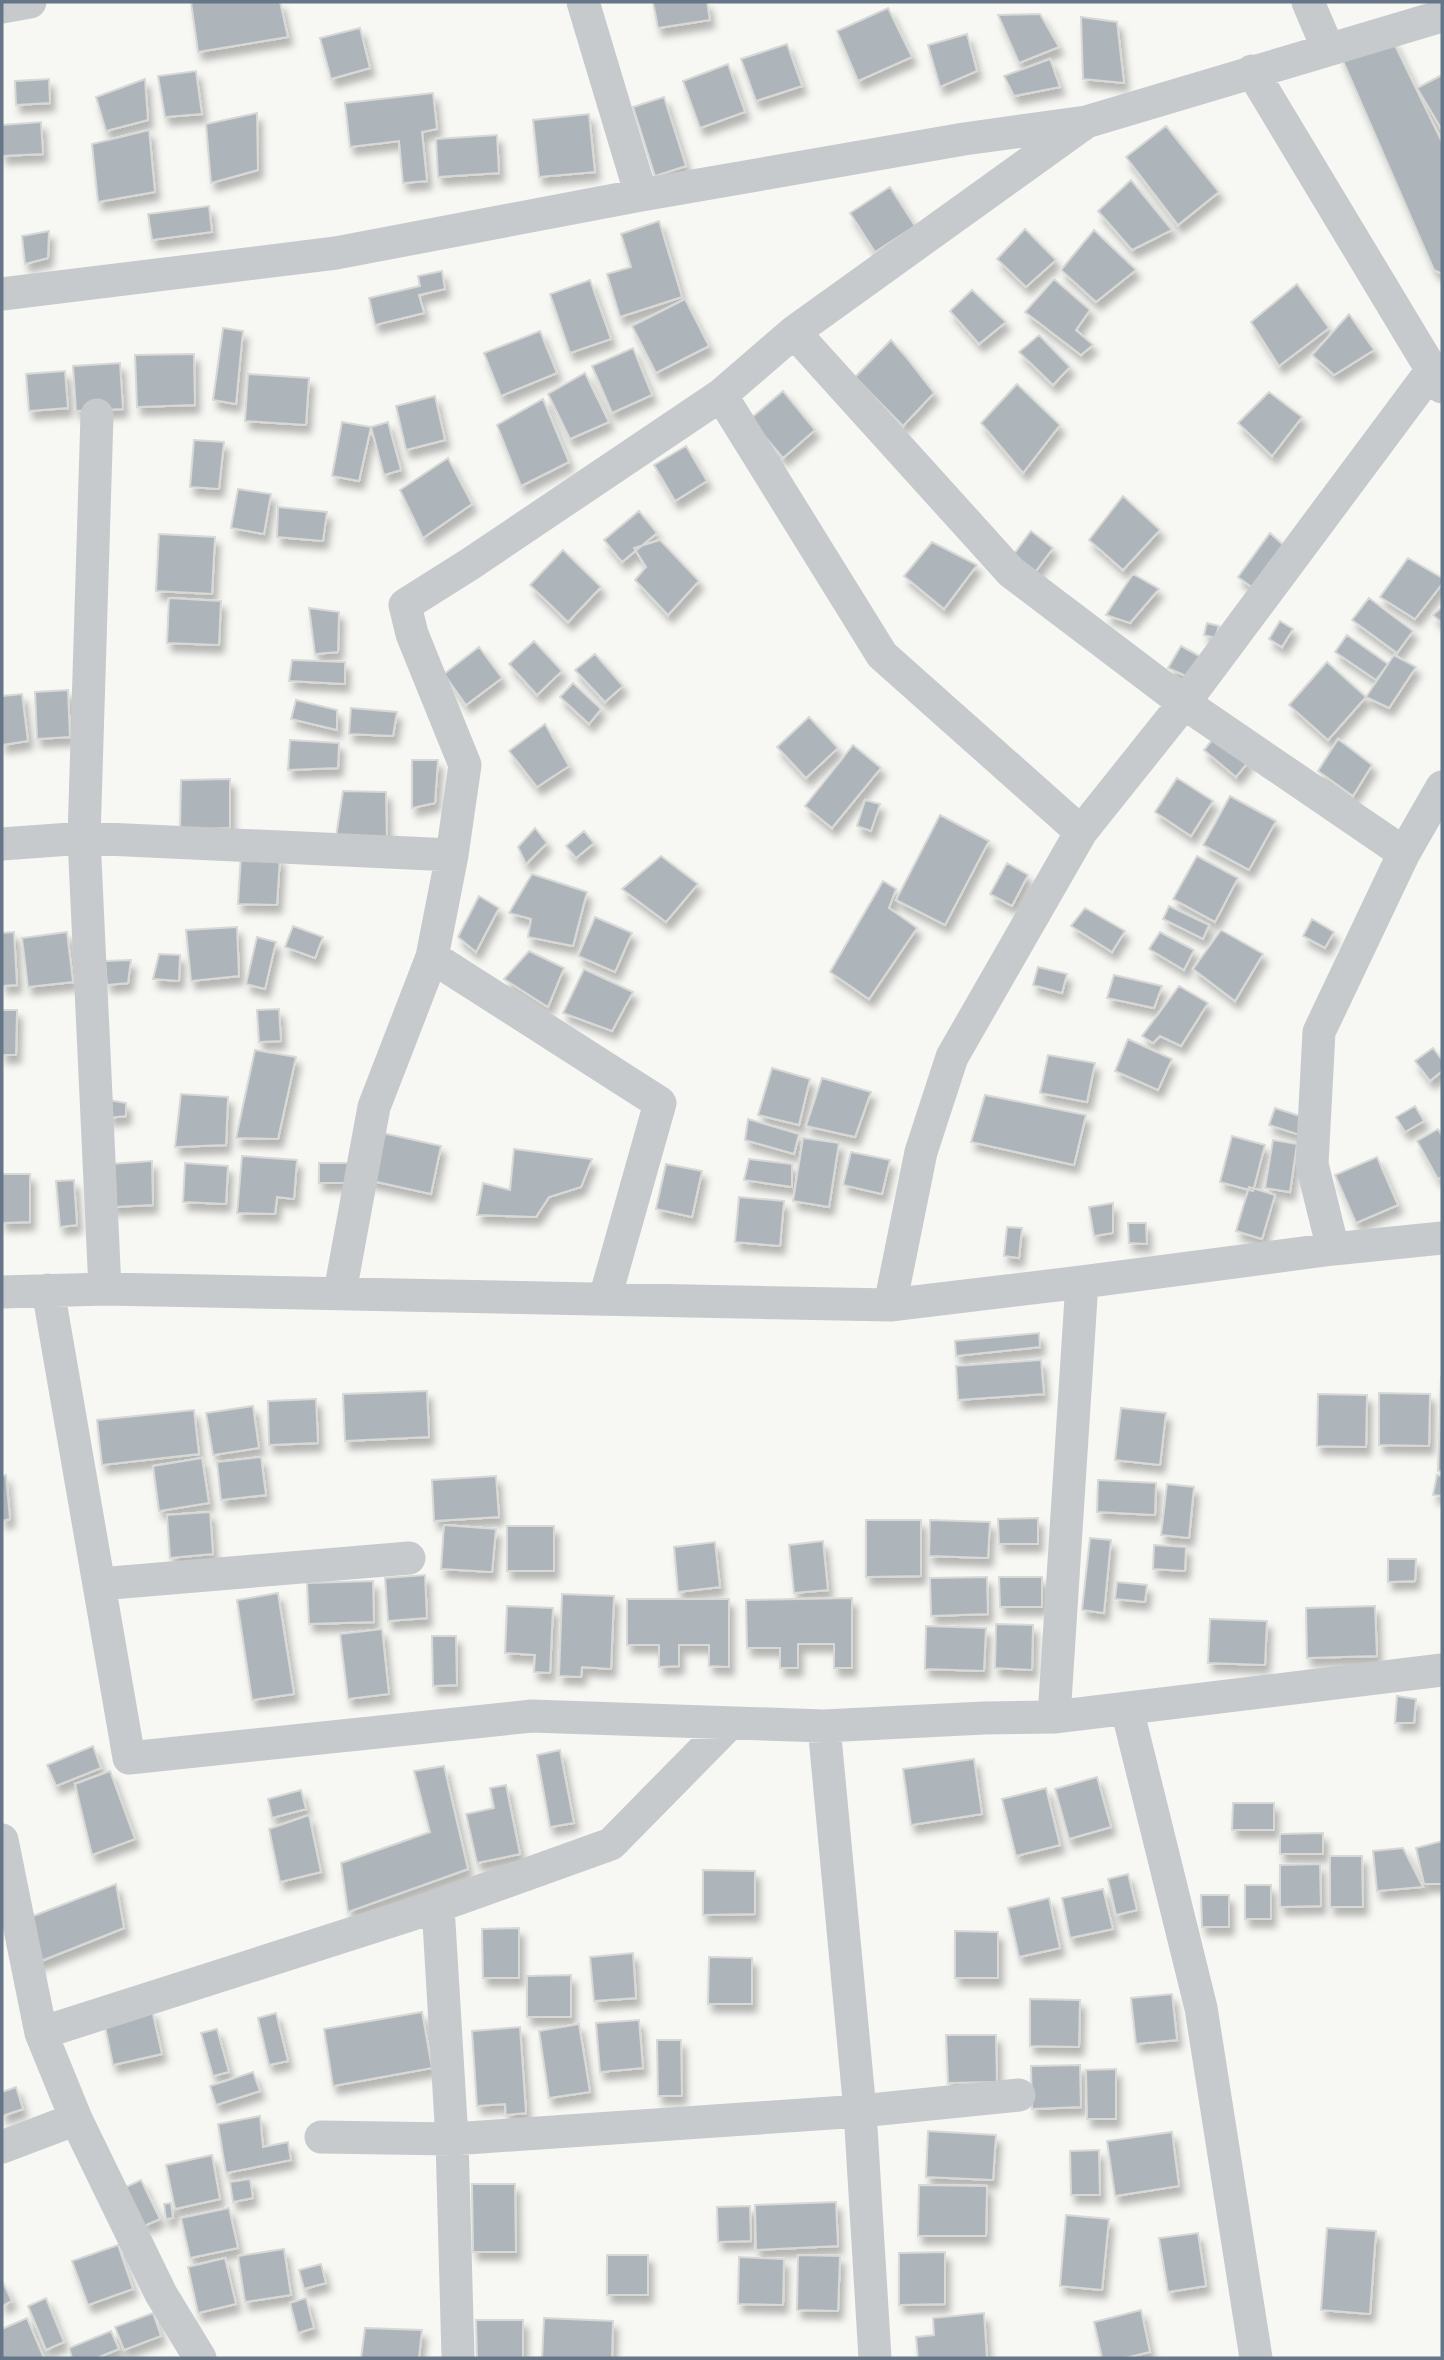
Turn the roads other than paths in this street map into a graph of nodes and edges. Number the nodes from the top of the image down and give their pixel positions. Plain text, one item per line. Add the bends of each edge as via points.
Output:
1 (30, 2) edge
2 (583, 2) edge
3 (1308, 2) edge
4 (2, 7) edge
5 (1442, 16) edge
6 (1328, 49) junction
7 (1252, 71) junction
8 (1086, 122) junction
9 (641, 195) junction
10 (2, 294) edge
11 (794, 332) junction
12 (1437, 378) edge
13 (721, 395) junction
14 (97, 415) dead end
15 (1184, 703) junction
16 (1442, 787) edge
17 (1081, 832) junction
18 (84, 838) junction
19 (2, 844) edge
20 (1404, 853) junction
21 (452, 855) junction
22 (432, 957) junction
23 (1442, 1238) edge
24 (1333, 1249) junction
25 (1082, 1282) junction
26 (105, 1289) junction
27 (48, 1290) junction
28 (2, 1292) edge
29 (340, 1292) junction
30 (606, 1298) junction
31 (890, 1305) junction
32 (409, 1558) dead end
33 (99, 1584) junction
34 (1442, 1670) edge
35 (1127, 1709) junction
36 (1054, 1717) junction
37 (730, 1723) junction
38 (824, 1726) junction
39 (2, 1840) edge
40 (438, 1906) junction
41 (41, 2033) junction
42 (1019, 2095) dead end
43 (860, 2111) junction
44 (76, 2119) junction
45 (321, 2137) dead end
46 (452, 2139) junction
47 (2, 2147) edge
48 (200, 2358) edge
49 (458, 2358) edge
50 (876, 2358) edge
51 (1256, 2358) edge

1 - 4 street
2 - 9 street
3 - 6 street
5 - 6 street
6 - 7 street
7 - 8 street
7 - 12 street
8 - 9 street
8 - 11 street
9 - 10 street via 336,253
11 - 13 street
11 - 15 street via 1011,572
12 - 15 street
13 - 17 street via 882,655
13 - 21 street via 405,606 465,765
14 - 18 street
15 - 17 street
15 - 20 street
16 - 20 street
17 - 31 street via 952,1057 921,1152
18 - 19 street
18 - 21 street
18 - 26 street
20 - 24 street via 1319,1032 1312,1164
21 - 22 street
22 - 29 street via 374,1107
22 - 30 street via 660,1103
23 - 24 street
24 - 25 street
25 - 31 street
25 - 36 street
26 - 27 street
26 - 29 street
27 - 28 street
27 - 33 street
29 - 30 street
30 - 31 street
32 - 33 street
33 - 37 street via 129,1758 532,1716
34 - 35 street
35 - 36 street
35 - 51 street via 1201,2008
36 - 38 street
37 - 38 street
37 - 40 street via 611,1844
38 - 43 street
39 - 41 street
40 - 41 street
40 - 46 street
41 - 44 street
42 - 43 street
43 - 46 street
43 - 50 street
44 - 47 street
44 - 48 street via 161,2294
45 - 46 street
46 - 49 street

